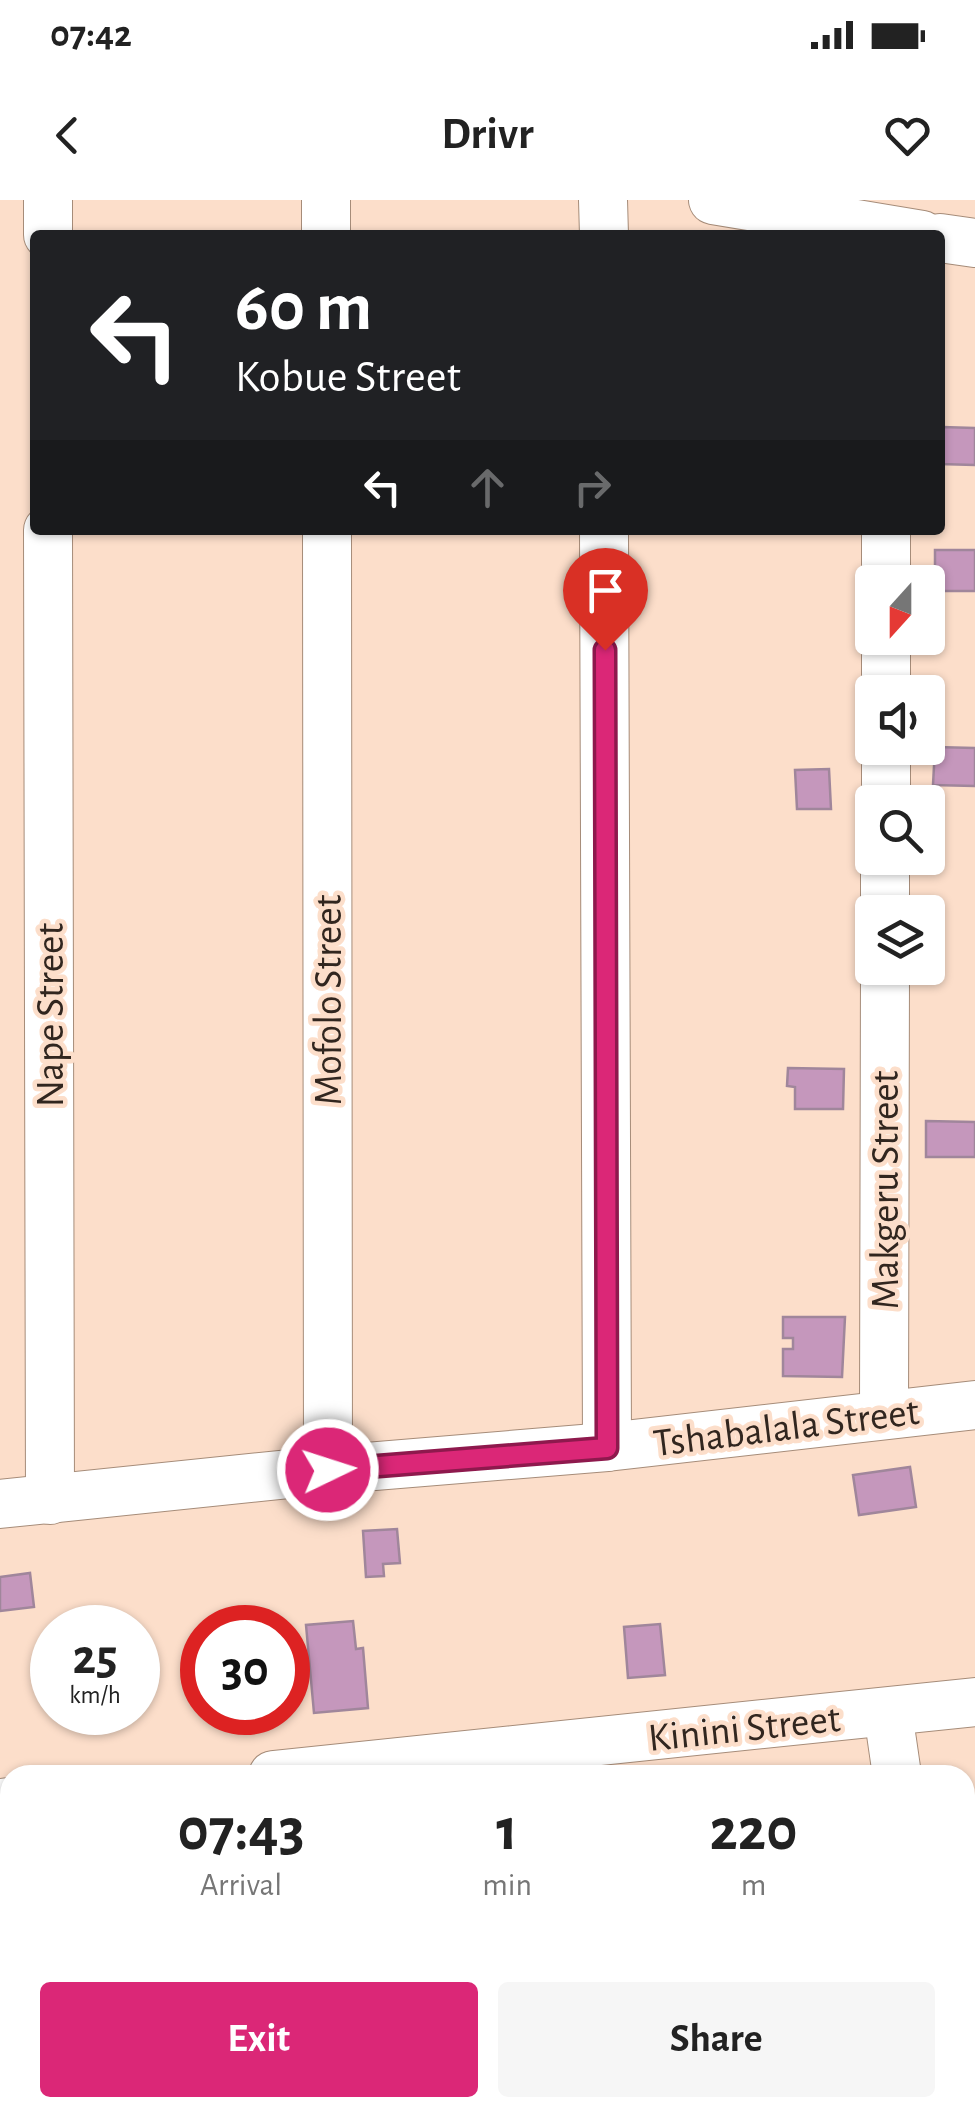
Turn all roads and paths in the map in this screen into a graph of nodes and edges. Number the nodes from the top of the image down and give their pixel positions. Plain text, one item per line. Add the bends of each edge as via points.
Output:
1 (48, 200) edge
2 (326, 200) edge
3 (604, 200) edge
4 (713, 200) edge
5 (48, 230) edge
6 (326, 230) edge
7 (604, 230) edge
8 (882, 230) edge
9 (945, 239) edge
10 (975, 243) edge
11 (48, 535) edge
12 (327, 535) edge
13 (604, 535) edge
14 (886, 535) edge
15 (886, 565) edge
16 (885, 985) edge
17 (975, 1406) edge
18 (884, 1414) junction
19 (607, 1448) junction
20 (328, 1470) junction
21 (50, 1500) junction
22 (0, 1504) edge
23 (975, 1702) edge
24 (888, 1713) junction
25 (372, 1765) edge
26 (896, 1765) edge

1 - 5 street
2 - 6 street
3 - 7 street
4 - 8 street
9 - 10 street
11 - 21 street, Nape Street
12 - 20 street, Mofolo Street
13 - 19 street
14 - 15 street
16 - 18 street, Makgeru Street
17 - 18 street, Tshabalala Street
18 - 19 street, Tshabalala Street
19 - 20 street, Tshabalala Street
20 - 21 street, Tshabalala Street
21 - 22 street, Tshabalala Street
23 - 24 street, Kinini Street
24 - 25 street, Kinini Street
24 - 26 street

